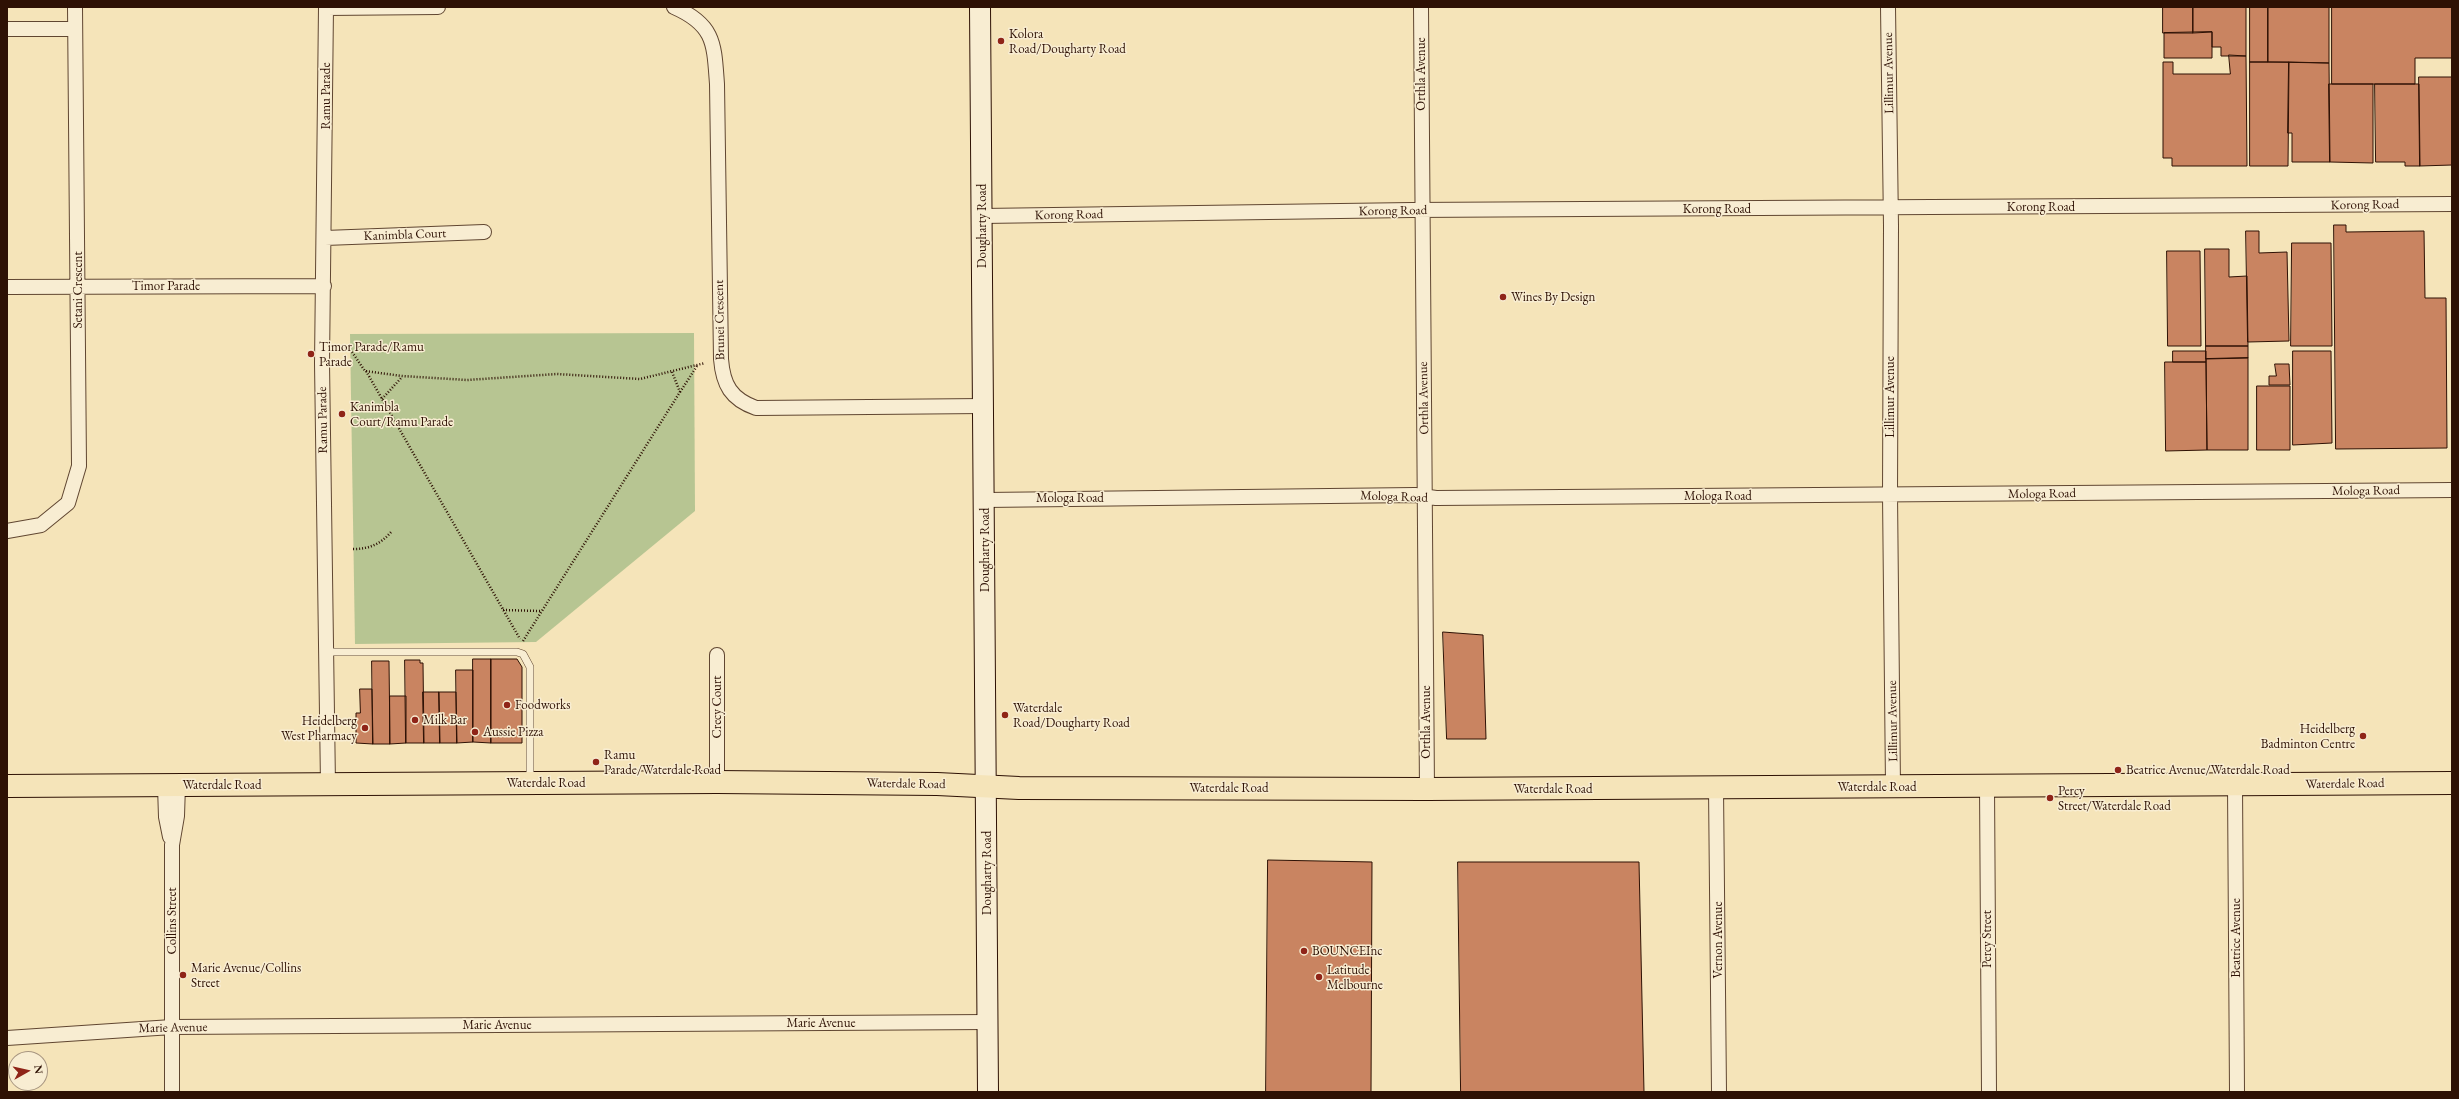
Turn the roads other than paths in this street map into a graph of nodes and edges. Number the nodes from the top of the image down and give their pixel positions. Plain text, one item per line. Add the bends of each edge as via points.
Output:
1 (75, 7) edge
2 (438, 7) edge
3 (674, 7) edge
4 (980, 7) edge
5 (1421, 7) edge
6 (1888, 7) edge
7 (326, 8) edge
8 (7, 29) edge
9 (75, 29) junction
10 (2452, 204) edge
11 (1891, 207) junction
12 (1421, 210) junction
13 (982, 216) junction
14 (484, 232) dead end
15 (325, 238) junction
16 (78, 286) junction
17 (324, 286) junction
18 (7, 287) edge
19 (984, 406) junction
20 (2452, 490) edge
21 (1890, 495) junction
22 (1425, 497) junction
23 (985, 500) junction
24 (7, 531) edge
25 (328, 652) junction
26 (717, 655) dead end
27 (718, 782) junction
28 (2452, 782) edge
29 (530, 784) junction
30 (172, 785) junction
31 (328, 785) junction
32 (2235, 785) junction
33 (7, 786) edge
34 (987, 786) junction
35 (1894, 786) junction
36 (1987, 786) junction
37 (1716, 788) junction
38 (1427, 789) junction
39 (988, 1022) junction
40 (172, 1027) junction
41 (7, 1038) edge
42 (172, 1092) edge
43 (988, 1092) edge
44 (1719, 1092) edge
45 (1989, 1092) edge
46 (2237, 1092) edge

1 - 9 street, Setani Crescent
2 - 7 street
3 - 19 street, Brunei Crescent via 695,19 706,30 714,46 718,84 720,359 722,375 728,390 744,404 756,408
4 - 13 street, Dougharty Road
5 - 12 street, Orthla Avenue
6 - 11 street, Lillimur Avenue
7 - 15 street, Ramu Parade
8 - 9 street
9 - 16 street, Setani Crescent
10 - 11 street, Korong Road
11 - 12 street, Korong Road
11 - 21 street, Lillimur Avenue
12 - 13 street, Korong Road
12 - 22 street, Orthla Avenue
13 - 19 street, Dougharty Road
14 - 15 street, Kanimbla Court
15 - 17 street, Ramu Parade
16 - 17 street, Timor Parade
16 - 18 street, Timor Parade
16 - 24 street, Setani Crescent via 79,466 68,503 41,525
17 - 25 street, Ramu Parade via 322,363
19 - 23 street, Dougharty Road
20 - 21 street, Mologa Road
21 - 22 street, Mologa Road
21 - 35 street, Lillimur Avenue
22 - 23 street, Mologa Road
22 - 38 street, Orthla Avenue
23 - 34 street, Dougharty Road
25 - 29 lane via 523,654 530,667
25 - 31 street, Ramu Parade
26 - 27 street, Crecy Court
27 - 29 main road, Waterdale Road
27 - 34 main road, Waterdale Road
28 - 32 main road, Waterdale Road
29 - 31 main road, Waterdale Road
30 - 31 main road, Waterdale Road
30 - 33 main road, Waterdale Road
30 - 40 street, Collins Street via 177,816 172,845
32 - 36 main road, Waterdale Road
32 - 46 street, Beatrice Avenue
34 - 38 main road, Waterdale Road
34 - 39 street, Dougharty Road
35 - 36 main road, Waterdale Road
35 - 37 main road, Waterdale Road
36 - 45 street, Percy Street
37 - 38 main road, Waterdale Road
37 - 44 street, Vernon Avenue
39 - 40 street, Marie Avenue
39 - 43 street, Dougharty Road
40 - 41 street, Marie Avenue
40 - 42 street, Collins Street

